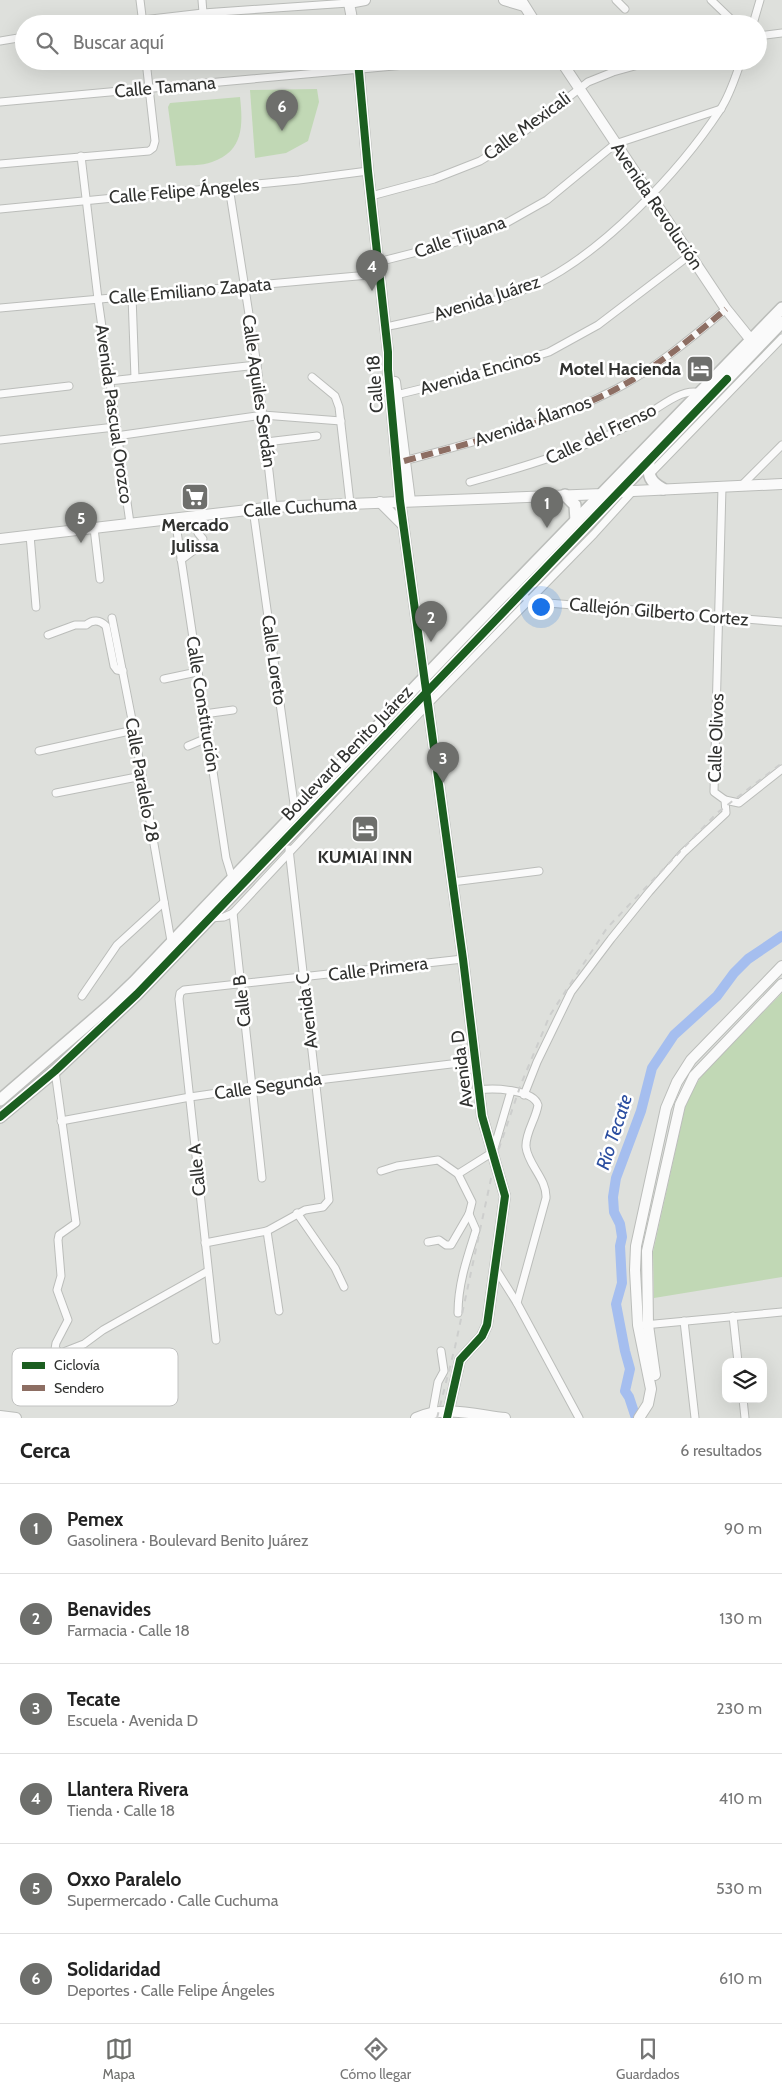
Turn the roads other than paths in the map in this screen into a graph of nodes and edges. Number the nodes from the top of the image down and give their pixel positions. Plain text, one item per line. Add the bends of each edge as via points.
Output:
1 (140, 0) edge
2 (202, 0) edge
3 (259, 0) edge
4 (365, 0) edge
5 (504, 0) edge
6 (616, 0) edge
7 (711, 0) edge
8 (760, 0) edge
9 (349, 1) edge
10 (523, 3) edge
11 (260, 8) junction
12 (625, 9) dead end
13 (203, 13) junction
14 (142, 15) edge
15 (188, 15) edge
16 (351, 15) edge
17 (530, 15) edge
18 (727, 15) edge
19 (756, 15) edge
20 (782, 33) edge
21 (767, 35) edge
22 (15, 38) edge
23 (0, 41) edge
24 (147, 70) edge
25 (313, 70) edge
26 (359, 70) edge
27 (568, 70) edge
28 (622, 70) edge
29 (737, 70) edge
30 (148, 88) junction
31 (579, 88) junction
32 (0, 102) edge
33 (721, 109) junction
34 (615, 144) junction
35 (81, 156) junction
36 (0, 164) edge
37 (368, 171) junction
38 (229, 186) junction
39 (371, 196) junction
40 (651, 196) junction
41 (85, 200) junction
42 (0, 209) edge
43 (690, 255) junction
44 (378, 262) junction
45 (380, 274) junction
46 (244, 286) junction
47 (132, 296) junction
48 (98, 299) junction
49 (0, 308) edge
50 (782, 308) edge
51 (726, 309) junction
52 (782, 322) edge
53 (385, 327) junction
54 (782, 338) edge
55 (754, 344) junction
56 (766, 355) junction
57 (257, 366) junction
58 (312, 377) dead end
59 (135, 378) junction
60 (109, 381) junction
61 (70, 386) dead end
62 (700, 393) junction
63 (0, 394) edge
64 (394, 396) junction
65 (263, 415) junction
66 (341, 421) junction
67 (115, 427) junction
68 (116, 436) junction
69 (318, 436) dead end
70 (0, 440) edge
71 (266, 442) junction
72 (782, 445) edge
73 (645, 458) junction
74 (404, 461) junction
75 (649, 475) junction
76 (470, 482) dead end
77 (782, 484) edge
78 (741, 486) junction
79 (722, 487) junction
80 (663, 489) junction
81 (625, 491) junction
82 (602, 494) junction
83 (565, 495) junction
84 (405, 501) junction
85 (380, 502) junction
86 (350, 503) junction
87 (273, 507) junction
88 (253, 509) junction
89 (175, 518) junction
90 (576, 521) junction
91 (130, 523) junction
92 (404, 525) junction
93 (94, 528) junction
94 (198, 533) dead end
95 (30, 535) junction
96 (0, 538) edge
97 (181, 560) junction
98 (100, 578) dead end
99 (525, 598) junction
100 (36, 607) dead end
101 (720, 617) junction
102 (112, 618) dead end
103 (782, 622) edge
104 (48, 635) dead end
105 (123, 671) junction
106 (198, 672) junction
107 (424, 678) junction
108 (164, 679) dead end
109 (427, 699) junction
110 (233, 710) dead end
111 (204, 714) junction
112 (134, 730) junction
113 (207, 738) junction
114 (188, 746) dead end
115 (39, 751) dead end
116 (782, 770) edge
117 (142, 776) junction
118 (56, 793) dead end
119 (725, 800) junction
120 (739, 803) junction
121 (295, 811) junction
122 (726, 813) junction
123 (285, 822) junction
124 (287, 837) junction
125 (290, 852) junction
126 (539, 871) dead end
127 (452, 882) junction
128 (234, 883) junction
129 (164, 902) junction
130 (233, 913) junction
131 (209, 918) junction
132 (171, 941) junction
133 (463, 959) junction
134 (148, 966) junction
135 (782, 966) edge
136 (303, 978) junction
137 (240, 984) junction
138 (782, 984) edge
139 (82, 996) dead end
140 (179, 999) joint
141 (120, 1010) junction
142 (476, 1061) junction
143 (55, 1071) junction
144 (315, 1079) junction
145 (252, 1088) junction
146 (479, 1090) junction
147 (511, 1091) junction
148 (524, 1095) junction
149 (190, 1097) junction
150 (0, 1100) edge
151 (0, 1117) edge
152 (61, 1121) junction
153 (493, 1152) junction
154 (381, 1171) dead end
155 (458, 1174) junction
156 (262, 1178) dead end
157 (297, 1213) junction
158 (469, 1214) junction
159 (267, 1230) junction
160 (205, 1242) junction
161 (428, 1242) dead end
162 (495, 1268) junction
163 (208, 1271) junction
164 (344, 1287) dead end
165 (517, 1303) junction
166 (279, 1311) dead end
167 (782, 1312) edge
168 (458, 1313) dead end
169 (733, 1316) junction
170 (684, 1321) junction
171 (643, 1325) junction
172 (216, 1340) dead end
173 (55, 1348) edge
174 (75, 1348) edge
175 (441, 1351) dead end
176 (738, 1358) edge
177 (742, 1403) edge
178 (647, 1414) edge
179 (432, 1415) edge
180 (447, 1415) edge
181 (0, 1416) edge
182 (16, 1418) edge
183 (416, 1418) edge
184 (506, 1418) edge
185 (579, 1418) edge
186 (639, 1418) edge
187 (695, 1418) edge
188 (744, 1418) edge

1 - 14 street
2 - 13 street
3 - 11 street
4 - 9 street
5 - 10 street
6 - 12 street
7 - 18 street
8 - 19 street
9 - 11 street
9 - 16 street
10 - 17 street
11 - 13 street
13 - 15 street
20 - 21 street
22 - 23 street
24 - 30 street
25 - 30 street, Calle Tamana
26 - 37 street, Calle 18
27 - 31 street, Avenida Revolución
28 - 31 street, Calle Mexicali via 595,78
29 - 33 street, Avenida Juárez
30 - 32 street, Calle Tamana
30 - 35 street via 154,148
31 - 34 street, Avenida Revolución
31 - 39 street, Calle Mexicali via 511,142 480,161 434,179
33 - 34 street, Calle Tijuana
33 - 40 street, Avenida Juárez
34 - 40 street, Avenida Revolución
34 - 44 street, Calle Tijuana via 547,200 508,222 464,240
35 - 36 street
35 - 41 street, Avenida Pascual Orozco
37 - 38 street, Calle Felipe Ángeles
37 - 39 street, Calle 18
38 - 41 street, Calle Felipe Ángeles
38 - 46 street, Calle Aquiles Serdán
39 - 44 street, Calle 18
40 - 43 street, Avenida Revolución
40 - 53 street, Avenida Juárez via 587,251 536,284 471,306
41 - 42 street, Calle Felipe Ángeles
41 - 48 street, Avenida Pascual Orozco
43 - 51 street, Avenida Revolución
43 - 64 street, Avenida Encinos via 604,321 549,352
44 - 45 street, Calle 18
45 - 46 street, Calle Emiliano Zapata
45 - 53 street, Calle 18
46 - 47 street, Calle Emiliano Zapata
46 - 57 street, Calle Aquiles Serdán
47 - 48 street, Calle Emiliano Zapata
47 - 59 street
48 - 49 street, Calle Emiliano Zapata
48 - 60 street, Avenida Pascual Orozco
50 - 55 main road, Boulevard Benito Juárez
51 - 55 street, Avenida Revolución
51 - 74 street, Avenida Álamos via 649,368 584,405 510,432
52 - 55 main road, Boulevard Benito Juárez
53 - 64 street, Calle 18
54 - 56 street
55 - 56 street
55 - 62 main road, Boulevard Benito Juárez
55 - 73 main road, Boulevard Benito Juárez
56 - 75 street
57 - 59 street
57 - 65 street, Calle Aquiles Serdán
58 - 66 street via 334,396
59 - 60 street
60 - 67 street, Avenida Pascual Orozco
61 - 63 street
62 - 73 main road, Boulevard Benito Juárez
62 - 76 street, Calle del Frenso via 683,393 636,422 557,457
64 - 74 street, Calle 18
64 - 84 street, Calle 18
65 - 66 street
65 - 68 street
65 - 71 street, Calle Aquiles Serdán
66 - 86 street
67 - 68 street, Avenida Pascual Orozco
67 - 70 street
68 - 91 street, Avenida Pascual Orozco
69 - 71 street
71 - 87 street, Calle Aquiles Serdán
72 - 78 street
73 - 75 main road
73 - 81 main road, Boulevard Benito Juárez
73 - 82 main road, Boulevard Benito Juárez
74 - 84 street, Calle 18
75 - 80 main road via 654,485
77 - 78 street, Calle Cuchuma
78 - 79 street, Calle Cuchuma
79 - 80 street, Calle Cuchuma
79 - 101 street, Calle Olivos
80 - 81 street, Calle Cuchuma
81 - 82 street, Calle Cuchuma
81 - 99 main road, Boulevard Benito Juárez
82 - 83 street, Calle Cuchuma
82 - 90 main road, Boulevard Benito Juárez
83 - 84 street, Calle Cuchuma
83 - 90 main road via 575,505
84 - 85 street, Calle Cuchuma
84 - 92 street, Calle 18
85 - 86 street, Calle Cuchuma
85 - 92 street
86 - 87 street, Calle Cuchuma
87 - 88 street, Calle Cuchuma
88 - 89 street, Calle Cuchuma
88 - 121 street, Calle Loreto
89 - 91 street, Calle Cuchuma
89 - 97 street, Calle Constitución
90 - 107 main road, Boulevard Benito Juárez
91 - 93 street, Calle Cuchuma
92 - 107 street, Calle 18
93 - 95 street, Calle Cuchuma
93 - 98 street
94 - 97 street via 203,539 201,545
95 - 96 street, Calle Cuchuma
95 - 100 street
97 - 106 street, Calle Constitución
99 - 101 street, Callejón Gilberto Cortez via 537,609 548,603
99 - 109 main road, Boulevard Benito Juárez
101 - 103 street, Callejón Gilberto Cortez
101 - 119 street, Calle Olivos via 714,792
102 - 105 street, Calle Paralelo 28
104 - 105 street via 86,625 90,621 103,623 114,666
105 - 112 street, Calle Paralelo 28
106 - 108 street
106 - 111 street, Calle Constitución
107 - 109 street, Calle 18
107 - 121 main road, Boulevard Benito Juárez
109 - 124 main road, Boulevard Benito Juárez
109 - 125 street
109 - 127 street, Avenida D
110 - 111 street
111 - 113 street, Calle Constitución
112 - 115 street
112 - 117 street, Calle Paralelo 28
113 - 114 street
113 - 128 street, Calle Constitución via 226,858
116 - 120 street
117 - 118 street
117 - 129 street, Calle Paralelo 28
119 - 120 street
119 - 122 street, Calle Olivos
120 - 122 street
121 - 123 main road, Boulevard Benito Juárez
122 - 148 street via 683,853 611,939 566,1000
123 - 124 street, Avenida C
123 - 128 main road, Boulevard Benito Juárez
124 - 125 street, Avenida C
124 - 128 main road, Boulevard Benito Juárez
125 - 130 street
125 - 136 street, Avenida C
126 - 127 street
127 - 133 street, Avenida D
128 - 131 main road, Boulevard Benito Juárez
128 - 132 main road, Boulevard Benito Juárez
129 - 132 street, Calle Paralelo 28
129 - 139 street via 117,946
130 - 131 street
130 - 137 street, Calle B
131 - 141 main road, Boulevard Benito Juárez
132 - 134 main road, Boulevard Benito Juárez
133 - 136 street, Calle Primera
133 - 142 street, Avenida D
134 - 141 main road via 141,981 119,1005
134 - 150 main road, Boulevard Benito Juárez via 110,1005
135 - 171 street via 691,1060 670,1095 636,1246 635,1270
136 - 137 street, Calle Primera
136 - 144 street, Avenida C
137 - 140 street, Calle Primera via 184,990
137 - 145 street, Calle B
138 - 171 street via 700,1070 682,1099 648,1240
140 - 149 street, Calle A
141 - 143 main road, Boulevard Benito Juárez
142 - 144 street, Calle Segunda
142 - 146 street, Avenida D
143 - 151 main road, Boulevard Benito Juárez
143 - 152 street
144 - 145 street, Calle Segunda
144 - 157 street, Avenida C via 329,1200 324,1207
145 - 149 street, Calle Segunda
145 - 156 street, Calle B
146 - 147 street
146 - 153 street, Avenida D via 483,1122
147 - 148 street
147 - 153 street
148 - 165 street via 537,1102 526,1145 546,1188 546,1198
149 - 152 street, Calle Segunda
149 - 160 street, Calle A
152 - 173 street via 76,1223 59,1234 61,1276 57,1290 68,1320
153 - 155 street
153 - 162 street, Avenida D via 505,1196
154 - 155 street via 438,1160
155 - 158 street via 472,1202
157 - 159 street
157 - 164 street via 335,1268
158 - 161 street via 451,1245 439,1240
158 - 168 street via 476,1230 458,1292
159 - 160 street
159 - 166 street
160 - 163 street, Calle A
162 - 165 street
162 - 180 street, Avenida D via 488,1325 460,1360
163 - 172 street, Calle A
163 - 174 street
165 - 185 street
167 - 169 street
169 - 170 street
169 - 176 street
170 - 171 street
170 - 187 street
171 - 178 street via 651,1383
175 - 179 street via 444,1371 438,1382
177 - 188 street
178 - 186 street
179 - 180 street
179 - 183 street
180 - 184 street
181 - 182 street

